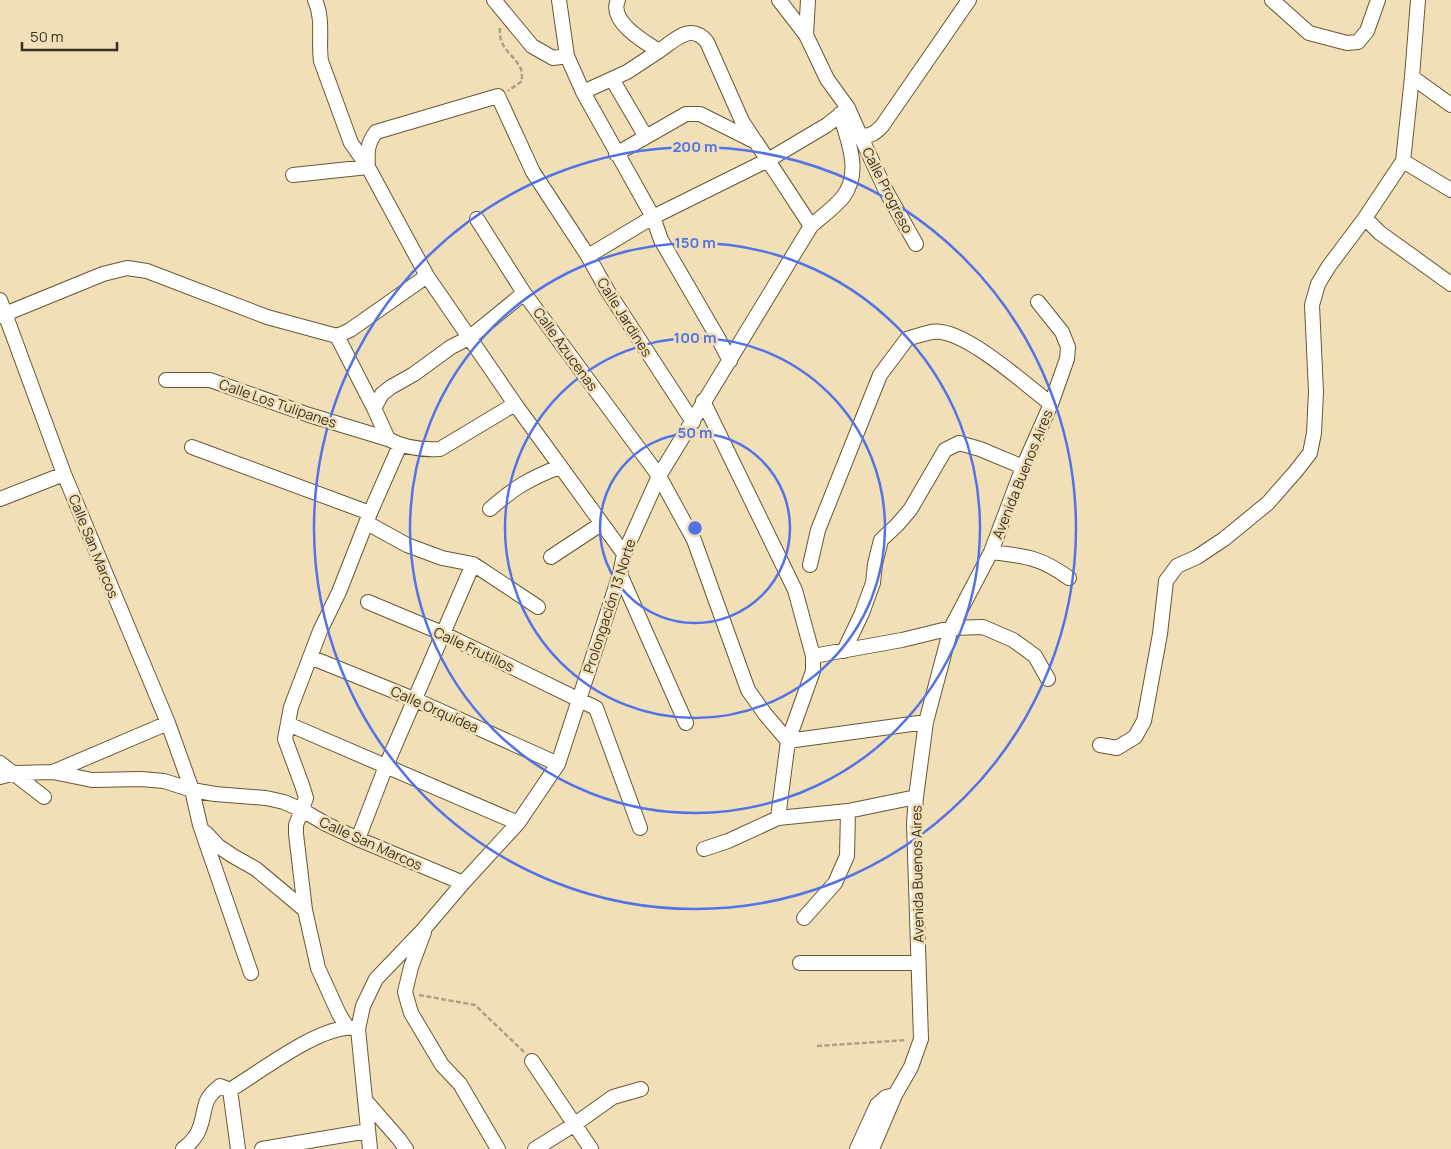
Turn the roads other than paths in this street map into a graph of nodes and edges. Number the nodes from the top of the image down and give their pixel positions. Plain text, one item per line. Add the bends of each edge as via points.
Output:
1 (315, 0) edge
2 (559, 0) edge
3 (618, 0) edge
4 (778, 0) edge
5 (808, 0) edge
6 (970, 0) edge
7 (1272, 0) edge
8 (1378, 0) edge
9 (1418, 0) edge
10 (498, 5) edge
11 (806, 35) junction
12 (659, 51) junction
13 (567, 56) junction
14 (1412, 77) junction
15 (612, 79) junction
16 (582, 92) junction
17 (1451, 105) edge
18 (844, 111) junction
19 (860, 134) junction
20 (646, 137) junction
21 (756, 142) junction
22 (616, 154) junction
23 (768, 160) junction
24 (1403, 161) junction
25 (368, 167) junction
26 (293, 175) dead end
27 (1451, 190) edge
28 (653, 217) junction
29 (1365, 218) junction
30 (477, 219) dead end
31 (811, 226) junction
32 (916, 244) dead end
33 (588, 256) junction
34 (427, 276) junction
35 (1451, 284) edge
36 (524, 293) junction
37 (1038, 302) dead end
38 (1, 310) edge
39 (337, 336) junction
40 (469, 338) junction
41 (730, 361) junction
42 (166, 380) dead end
43 (703, 401) junction
44 (515, 404) junction
45 (1051, 404) junction
46 (374, 408) junction
47 (693, 422) junction
48 (394, 442) junction
49 (192, 447) dead end
50 (560, 467) junction
51 (1023, 467) junction
52 (64, 474) junction
53 (659, 476) junction
54 (0, 499) edge
55 (490, 509) dead end
56 (368, 518) junction
57 (601, 524) junction
58 (991, 552) junction
59 (624, 554) junction
60 (552, 557) dead end
61 (473, 564) junction
62 (810, 565) dead end
63 (620, 574) junction
64 (1069, 578) dead end
65 (368, 602) dead end
66 (538, 607) dead end
67 (951, 628) junction
68 (442, 633) junction
69 (844, 651) junction
70 (813, 656) junction
71 (310, 657) junction
72 (1048, 679) dead end
73 (578, 699) junction
74 (416, 700) junction
75 (926, 722) junction
76 (168, 723) junction
77 (686, 723) dead end
78 (288, 724) junction
79 (788, 741) junction
80 (1100, 745) dead end
81 (0, 763) edge
82 (558, 764) junction
83 (386, 766) junction
84 (53, 772) junction
85 (15, 773) junction
86 (0, 778) edge
87 (192, 790) junction
88 (44, 797) dead end
89 (916, 797) junction
90 (302, 810) junction
91 (848, 811) junction
92 (778, 818) junction
93 (518, 823) junction
94 (200, 826) junction
95 (640, 828) dead end
96 (358, 839) junction
97 (704, 849) dead end
98 (463, 883) junction
99 (305, 910) junction
100 (804, 918) dead end
101 (427, 926) junction
102 (800, 963) dead end
103 (918, 963) junction
104 (252, 973) dead end
105 (353, 1028) junction
106 (532, 1060) road end
107 (225, 1088) junction
108 (641, 1089) dead end
109 (896, 1094) junction
110 (365, 1100) junction
111 (575, 1124) junction
112 (368, 1131) junction
113 (183, 1149) edge
114 (238, 1149) edge
115 (262, 1149) edge
116 (370, 1149) edge
117 (406, 1149) edge
118 (498, 1149) edge
119 (535, 1149) edge
120 (591, 1149) edge
121 (857, 1149) edge
122 (872, 1149) edge

1 - 25 street via 321,26 321,61 351,143
2 - 13 street
3 - 12 street via 615,5 624,25
4 - 11 street
5 - 11 street
6 - 19 street via 882,126 874,134
7 - 8 street via 1309,33 1347,43 1358,42 1367,31
9 - 14 street
10 - 13 street via 532,46 553,58
11 - 18 street via 827,79 839,94
12 - 15 street
12 - 21 street via 683,34 701,34 742,121
13 - 16 street
14 - 17 street
14 - 24 street
15 - 16 street
15 - 20 street
16 - 22 street
18 - 19 street, Calle Progreso
18 - 23 street via 827,125
18 - 31 street, Prolongación 13 Norte via 853,159 852,178 843,197
19 - 32 street, Calle Progreso via 886,192
20 - 21 street via 686,114 700,114
20 - 22 street
21 - 23 street
22 - 28 street
23 - 28 street
23 - 31 street
24 - 27 street
24 - 29 street
25 - 26 street
25 - 33 street, Calle Jardines via 369,141 376,132 498,96 533,172
25 - 34 street
28 - 33 street
28 - 41 street via 661,240
29 - 35 street via 1380,233
29 - 80 street via 1318,284 1312,305 1316,392 1310,453 1268,503 1224,539 1176,566 1166,581 1144,720 1135,737 1117,748
30 - 36 street, Calle Azucenas
31 - 41 street, Prolongación 13 Norte
33 - 47 street, Calle Jardines
34 - 39 street
34 - 40 street
36 - 40 street
36 - 53 street, Calle Azucenas
37 - 45 street, Avenida Buenos Aires via 1062,332 1068,346 1067,359
38 - 39 street via 127,268 147,271 267,317
38 - 52 street, Calle San Marcos
39 - 46 street
40 - 44 street
40 - 46 street via 390,386
41 - 43 street, Prolongación 13 Norte
42 - 48 street, Calle Los Tulipanes via 210,380
43 - 47 street, Prolongación 13 Norte
43 - 70 street via 795,590
44 - 48 street, Calle Los Tulipanes via 440,449 426,450
44 - 50 street
45 - 51 street, Avenida Buenos Aires
45 - 62 street via 987,354 954,335 939,331 906,339 880,375 818,530
46 - 48 street
47 - 53 street, Prolongación 13 Norte
48 - 56 street
49 - 56 street
50 - 55 street via 511,490
50 - 57 street
51 - 58 street, Avenida Buenos Aires
51 - 69 street via 959,444 945,450 910,510 882,540 873,583
52 - 54 street
52 - 76 street, Calle San Marcos
53 - 59 street, Prolongación 13 Norte
53 - 79 street, Calle Azucenas via 694,540 748,690
56 - 61 street via 407,545 442,558
56 - 71 street
57 - 59 street
57 - 60 street
58 - 64 street via 1029,556
58 - 67 street, Avenida Buenos Aires
59 - 63 street, Prolongación 13 Norte
61 - 66 street
61 - 68 street
63 - 73 street, Prolongación 13 Norte
63 - 77 street
65 - 68 street, Calle Frutillos
67 - 69 street
67 - 72 street via 983,627 1013,640 1035,656
67 - 75 street, Avenida Buenos Aires
68 - 73 street, Calle Frutillos
68 - 74 street
69 - 70 street
70 - 79 street via 813,671
71 - 74 street, Calle Orquídea
71 - 78 street
73 - 82 street, Prolongación 13 Norte
73 - 95 street, Calle Frutillos via 596,708
74 - 82 street, Calle Orquídea
74 - 83 street
75 - 79 street
75 - 89 street, Avenida Buenos Aires
76 - 84 street
76 - 87 street, Calle San Marcos
78 - 83 street
78 - 90 street via 285,739 306,798
79 - 92 street
81 - 85 street
82 - 93 street, Prolongación 13 Norte
83 - 93 street
83 - 96 street
84 - 85 street
84 - 87 street via 92,780 164,781
85 - 86 street
85 - 88 street
87 - 90 street, Calle San Marcos via 266,798
87 - 94 street, Calle San Marcos
89 - 91 street
89 - 103 street, Avenida Buenos Aires
90 - 96 street, Calle San Marcos
90 - 99 street via 296,834
91 - 92 street
91 - 100 street via 847,856 835,883
92 - 97 street
93 - 98 street, Prolongación 13 Norte
94 - 99 street via 218,846 256,869
94 - 104 street, Calle San Marcos
96 - 98 street, Calle San Marcos
98 - 101 street, Prolongación 13 Norte
99 - 105 street via 318,968 338,1014
101 - 105 street, Prolongación 13 Norte via 376,979
101 - 118 street via 405,992 411,1013 442,1064 460,1084
102 - 103 street
103 - 109 street, Avenida Buenos Aires via 921,1040
105 - 107 street via 309,1040
105 - 110 street
106 - 111 street
107 - 113 street via 212,1092 205,1103 200,1127
107 - 114 street
108 - 111 street via 613,1097
109 - 121 street, Avenida Buenos Aires via 877,1105
109 - 122 street, Avenida Buenos Aires
110 - 112 street
110 - 117 street
111 - 119 street
111 - 120 street
112 - 115 street
112 - 116 street

